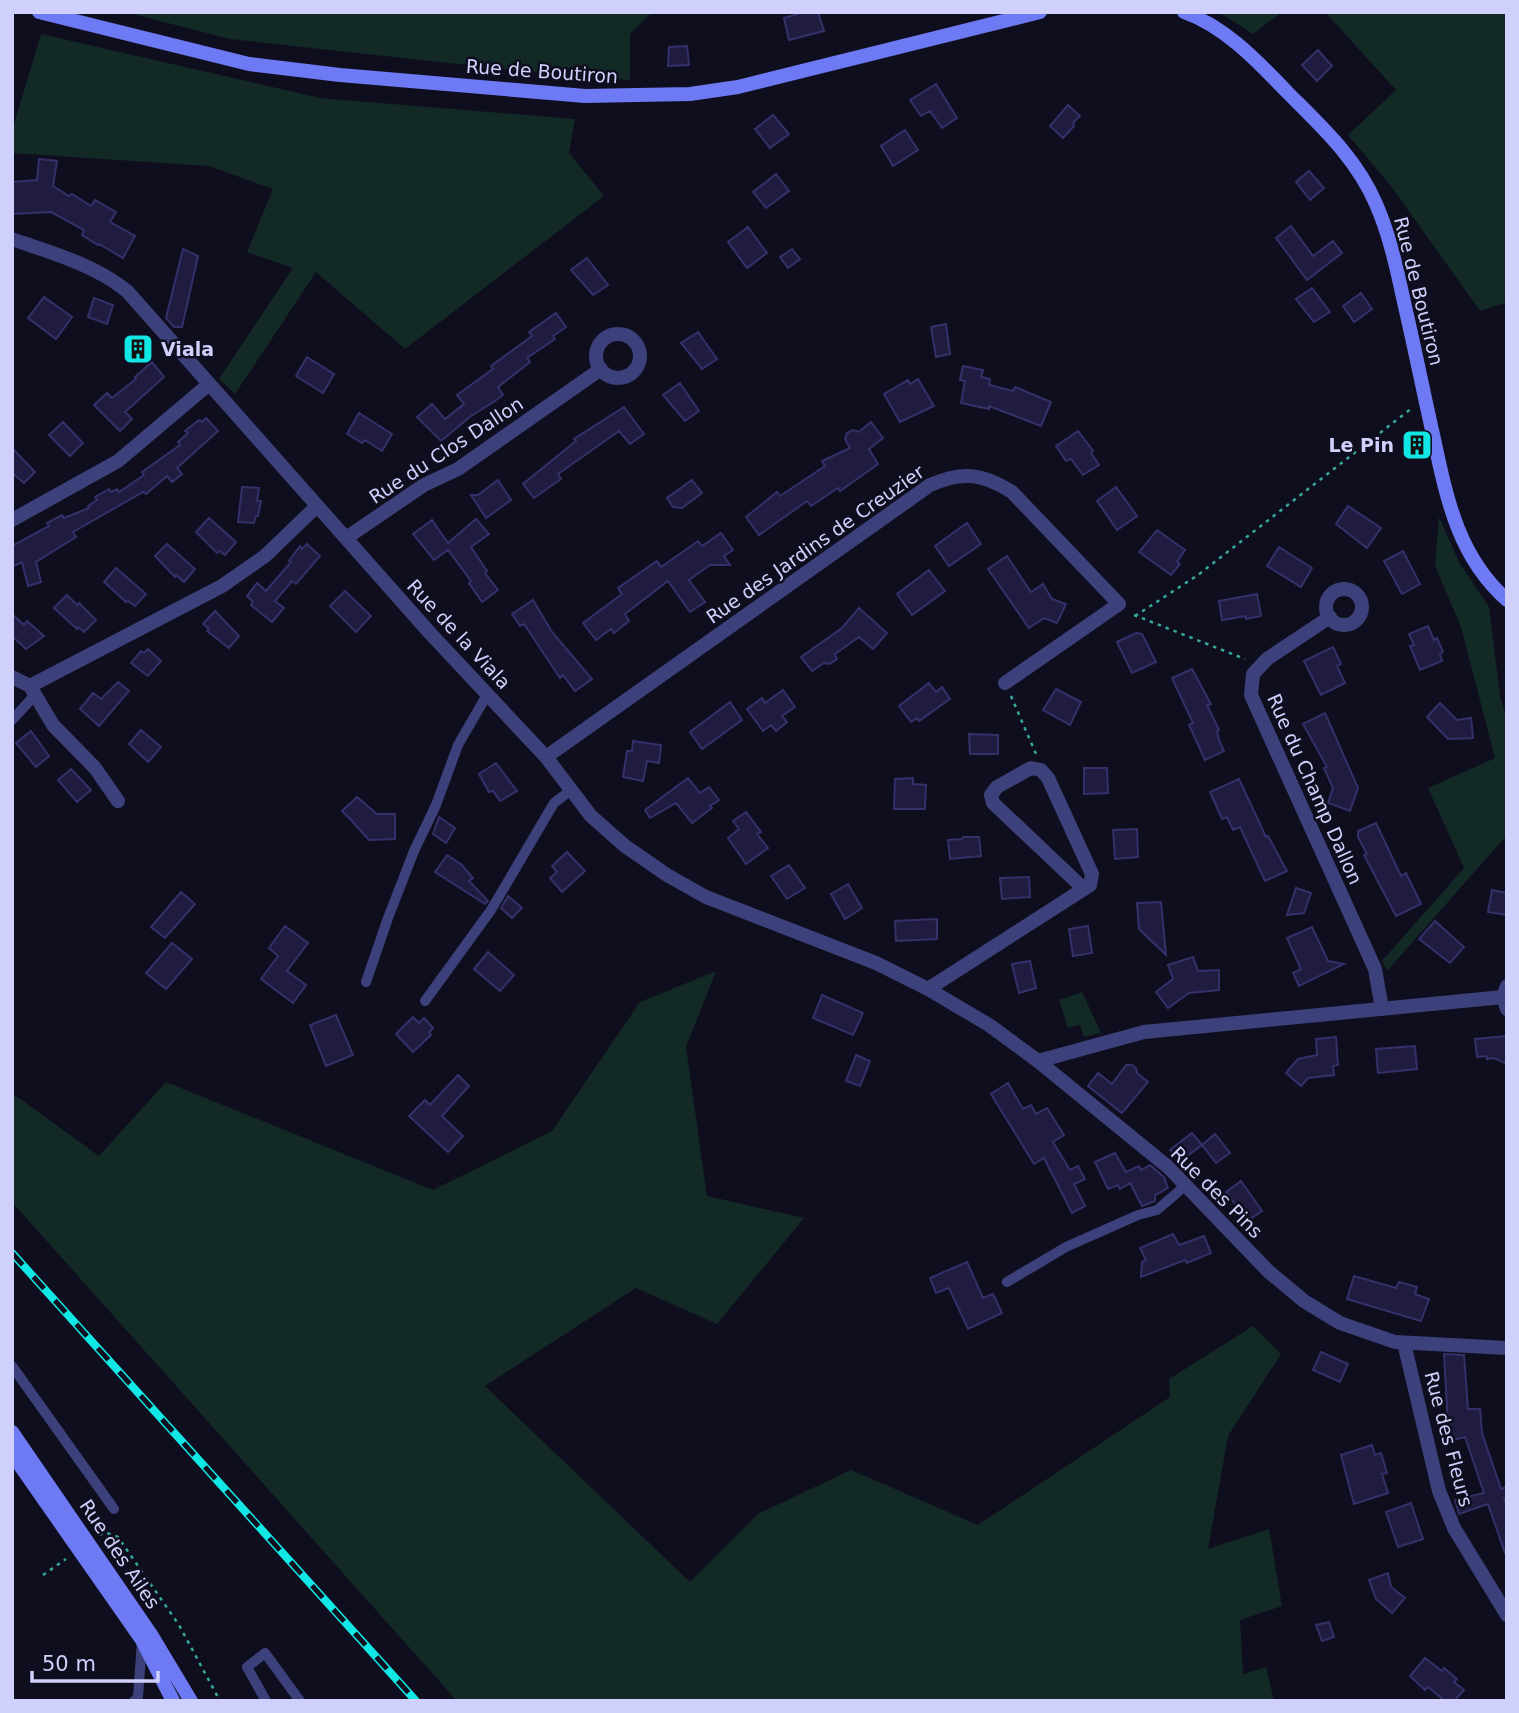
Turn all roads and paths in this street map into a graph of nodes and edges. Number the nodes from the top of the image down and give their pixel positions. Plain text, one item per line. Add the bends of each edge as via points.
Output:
1 (39, 12) edge
2 (1040, 12) edge
3 (1184, 12) edge
4 (12, 239) edge
5 (600, 369) dead end
6 (208, 384) junction
7 (1425, 397) junction
8 (317, 506) junction
9 (12, 520) edge
10 (346, 538) junction
11 (1507, 600) edge
12 (1119, 604) junction
13 (1135, 616) junction
14 (1330, 617) dead end
15 (1261, 665) junction
16 (12, 677) edge
17 (1005, 683) joint
18 (33, 691) junction
19 (488, 693) junction
20 (12, 720) edge
21 (546, 757) junction
22 (1037, 769) junction
23 (572, 790) junction
24 (118, 801) dead end
25 (1084, 889) junction
26 (366, 982) dead end
27 (928, 989) junction
28 (1505, 997) edge
29 (425, 1000) dead end
30 (1382, 1009) junction
31 (1038, 1061) junction
32 (1186, 1185) junction
33 (1007, 1282) dead end
34 (1404, 1343) junction
35 (1507, 1348) edge
36 (12, 1366) edge
37 (12, 1432) edge
38 (12, 1454) edge
39 (114, 1509) dead end
40 (89, 1542) junction
41 (1507, 1615) edge
42 (142, 1640) junction
43 (134, 1701) edge
44 (173, 1701) edge
45 (191, 1701) edge
46 (219, 1701) edge
47 (266, 1701) edge
48 (300, 1701) edge

1 - 2 main road, Rue de Boutiron via 249,64 585,96 656,96 738,87
3 - 7 main road, Rue de Boutiron via 1218,30 1251,56 1339,143 1360,173 1394,255
4 - 6 street, Rue de la Viala via 110,278 127,291
5 - 10 street, Rue du Clos Dallon via 458,470 424,485
6 - 8 street, Rue de la Viala
6 - 9 street via 118,461
7 - 11 main road, Rue de Boutiron via 1446,495 1463,545 1488,584
7 - 13 path via 1208,568
8 - 10 street, Rue de la Viala
8 - 18 street via 265,556 222,586
10 - 19 street, Rue de la Viala
12 - 13 path
12 - 17 street
12 - 21 street, Rue des Jardins de Creuzier via 1012,492 993,480 950,477 930,485
13 - 15 path
14 - 15 street
15 - 30 street, Rue du Champ Dallon via 1253,674 1251,695 1375,969
16 - 18 street
17 - 22 path via 1037,752
18 - 20 lane
18 - 24 street via 53,724
19 - 21 street, Rue de la Viala
19 - 26 lane via 458,745
21 - 23 street, Rue de la Viala
22 - 25 street via 1048,778 1092,874
22 - 25 street via 997,787 991,794 993,803
23 - 27 street, Rue de la Viala via 591,816 625,846 706,897 876,963
23 - 29 lane via 554,803 491,910
25 - 27 street
27 - 31 street, Rue des Pins
28 - 30 street
30 - 31 street via 1144,1032
31 - 32 street, Rue des Pins
32 - 33 lane via 1157,1210 1066,1247
32 - 34 street, Rue des Pins via 1268,1271 1304,1301 1340,1322
34 - 35 street, Rue des Pins
34 - 41 street, Rue des Fleurs via 1439,1491 1454,1528
36 - 39 lane
37 - 40 main road, Rue des Ailes
38 - 42 main road, Rue des Ailes
40 - 45 main road, Rue des Ailes
40 - 46 path via 104,1532 118,1537 179,1625
42 - 43 lane
42 - 44 main road, Rue des Ailes
47 - 48 lane via 247,1667 265,1653

